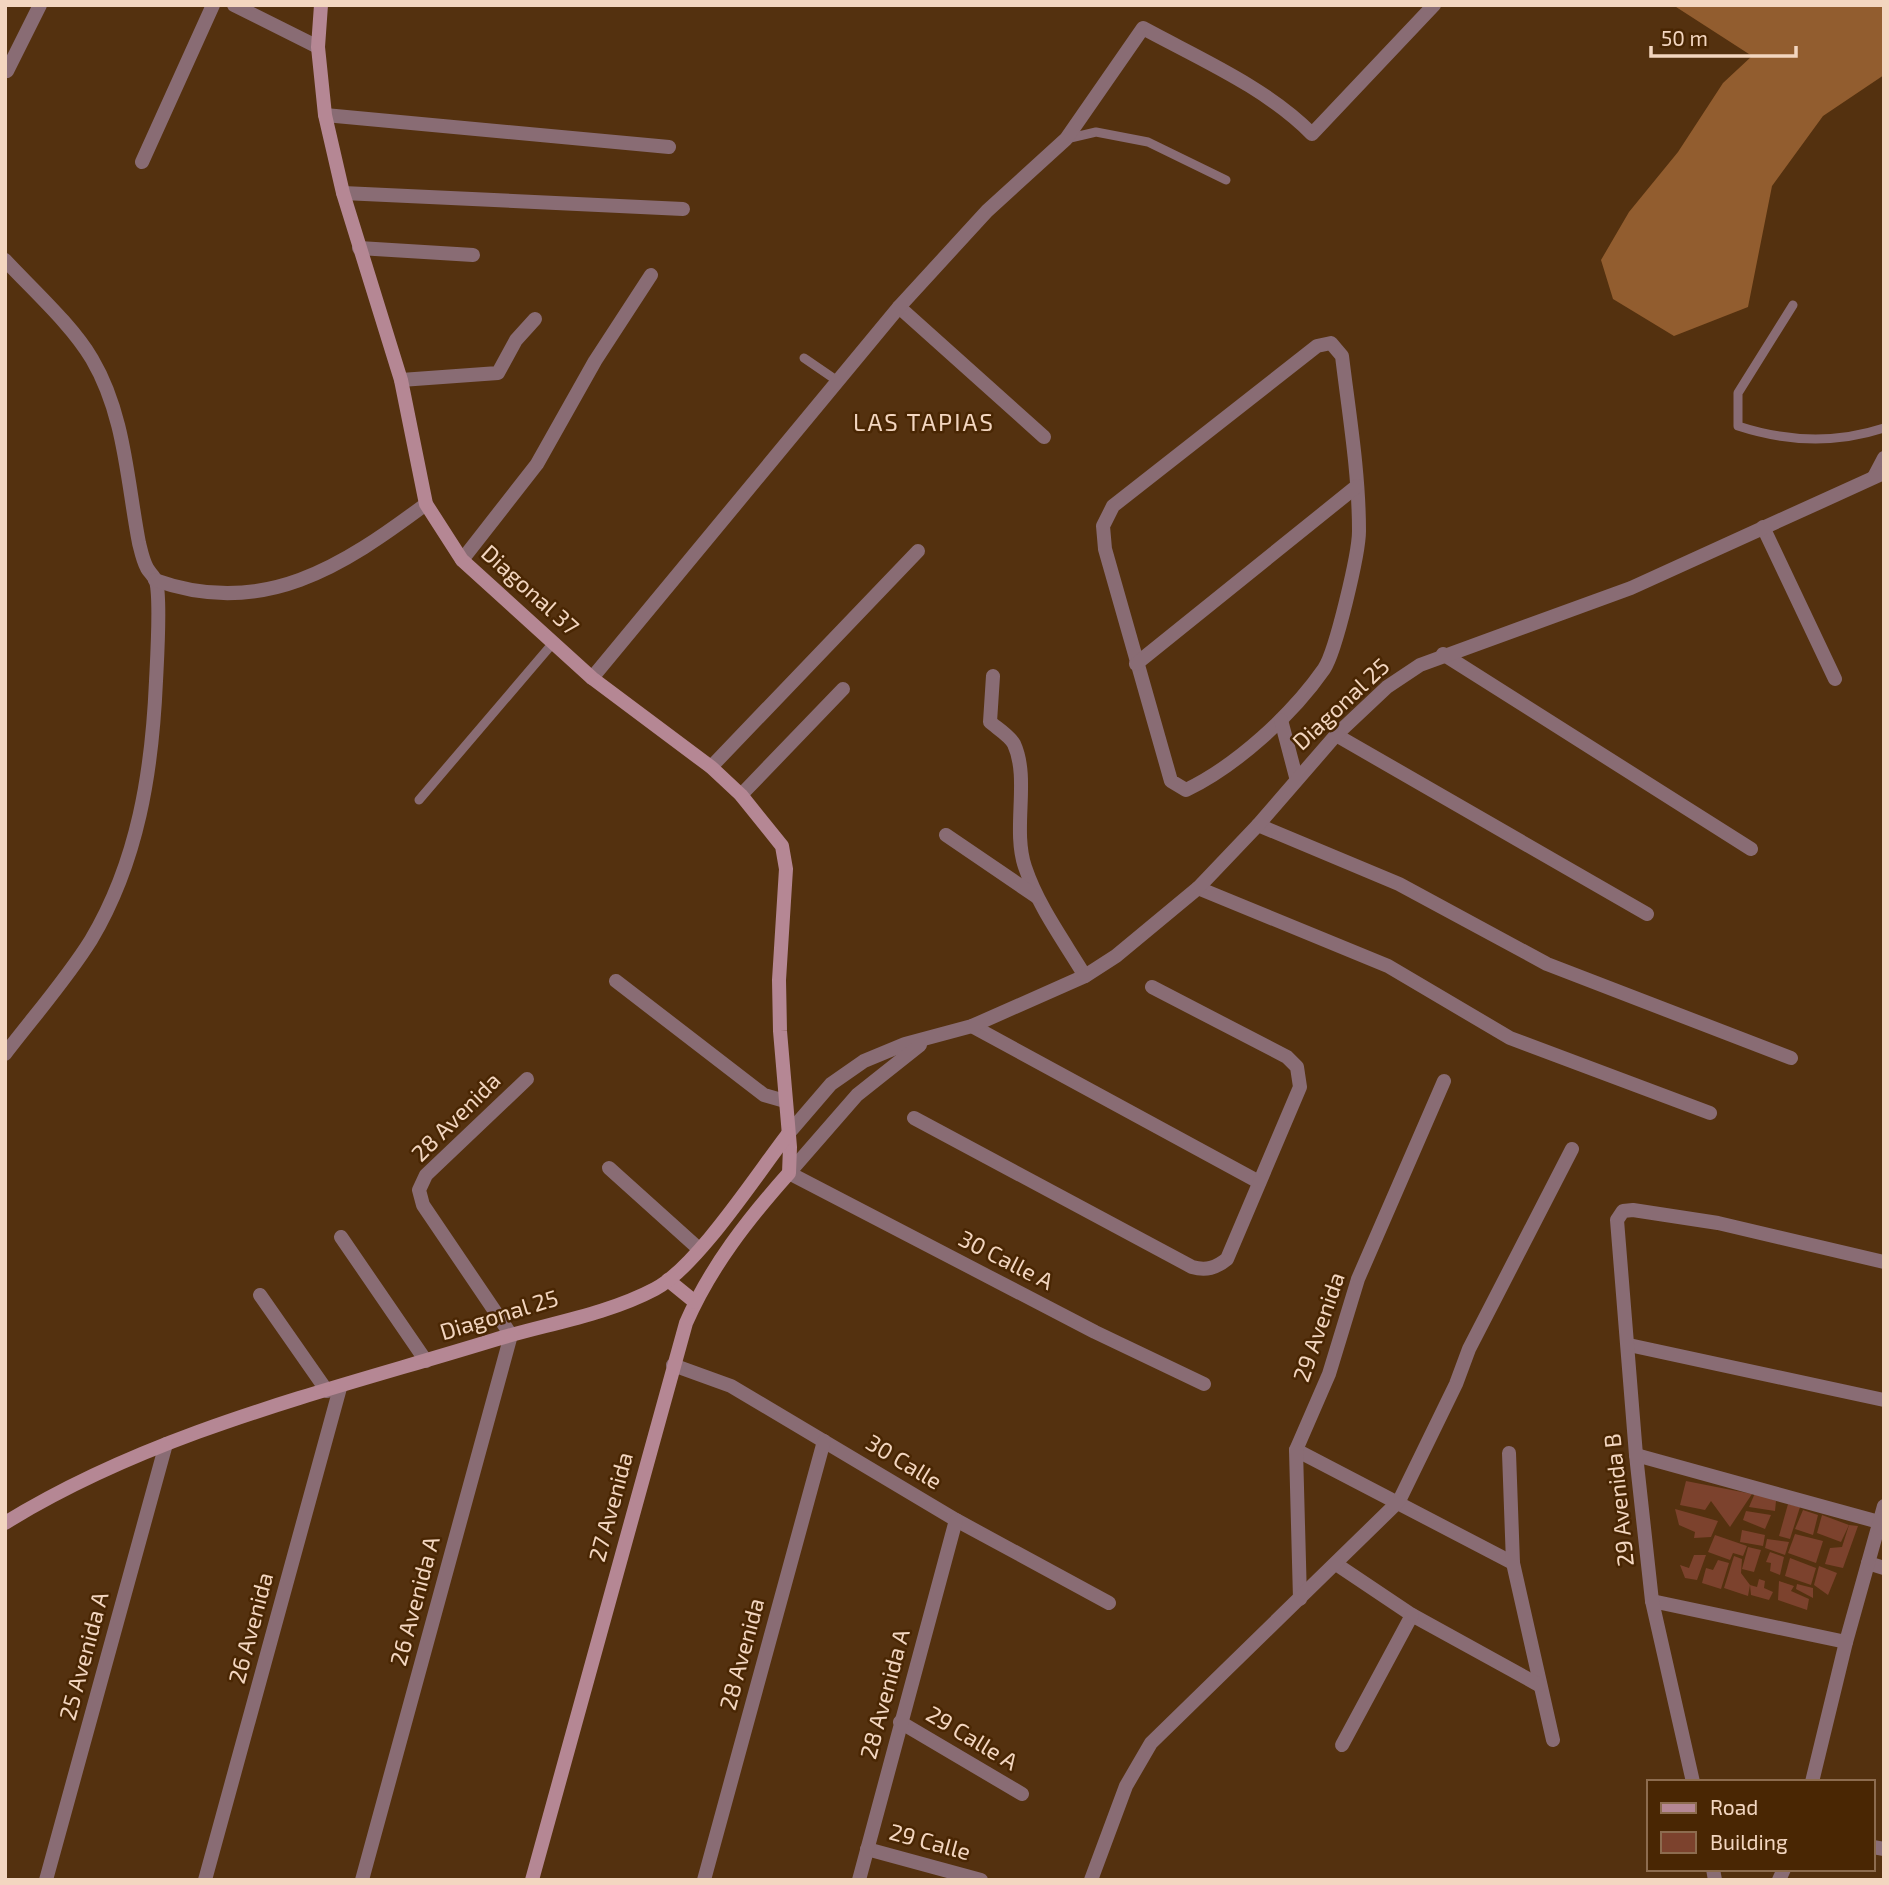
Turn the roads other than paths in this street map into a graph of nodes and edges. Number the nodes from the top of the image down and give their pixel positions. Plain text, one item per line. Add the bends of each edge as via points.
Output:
1 (40, 5) edge
2 (213, 5) edge
3 (234, 5) edge
4 (321, 5) edge
5 (1434, 5) edge
6 (318, 47) junction
7 (7, 71) dead end
8 (325, 115) junction
9 (1066, 139) junction
10 (669, 147) dead end
11 (142, 162) dead end
12 (1226, 180) dead end
13 (343, 193) junction
14 (683, 209) dead end
15 (359, 248) junction
16 (473, 255) dead end
17 (5, 260) edge
18 (651, 275) dead end
19 (1793, 305) dead end
20 (899, 307) junction
21 (535, 319) dead end
22 (804, 358) dead end
23 (401, 380) junction
24 (839, 382) junction
25 (1884, 428) edge
26 (1044, 437) dead end
27 (1884, 458) edge
28 (1879, 475) edge
29 (1357, 486) junction
30 (426, 503) junction
31 (1763, 527) junction
32 (918, 551) dead end
33 (462, 560) junction
34 (156, 580) junction
35 (553, 643) junction
36 (1443, 654) junction
37 (1136, 664) junction
38 (993, 676) dead end
39 (592, 678) junction
40 (1835, 679) dead end
41 (843, 690) dead end
42 (1281, 720) junction
43 (1336, 735) junction
44 (711, 766) junction
45 (1296, 777) junction
46 (741, 795) junction
47 (419, 800) dead end
48 (1258, 825) junction
49 (946, 835) dead end
50 (1751, 849) dead end
51 (1198, 888) junction
52 (1037, 897) junction
53 (1647, 914) dead end
54 (1085, 976) junction
55 (617, 981) dead end
56 (1152, 987) dead end
57 (972, 1026) junction
58 (927, 1040) junction
59 (5, 1054) edge
60 (1791, 1058) dead end
61 (527, 1079) dead end
62 (1444, 1081) dead end
63 (785, 1101) junction
64 (1710, 1113) dead end
65 (914, 1118) dead end
66 (788, 1134) junction
67 (1572, 1149) dead end
68 (609, 1168) dead end
69 (789, 1172) junction
70 (1259, 1182) junction
71 (341, 1237) dead end
72 (699, 1249) junction
73 (1884, 1262) edge
74 (668, 1280) junction
75 (260, 1295) dead end
76 (695, 1302) junction
77 (511, 1335) junction
78 (1629, 1345) junction
79 (426, 1361) junction
80 (673, 1365) junction
81 (1204, 1384) dead end
82 (334, 1390) junction
83 (1884, 1400) edge
84 (824, 1441) junction
85 (166, 1444) junction
86 (1296, 1450) junction
87 (1509, 1453) dead end
88 (1636, 1455) junction
89 (1399, 1501) junction
90 (1884, 1506) edge
91 (956, 1520) junction
92 (1879, 1522) junction
93 (5, 1523) edge
94 (1513, 1563) junction
95 (1868, 1563) junction
96 (1336, 1564) junction
97 (1884, 1568) edge
98 (1300, 1599) junction
99 (1652, 1601) junction
100 (1109, 1603) dead end
101 (1412, 1615) junction
102 (1846, 1642) junction
103 (1539, 1685) junction
104 (900, 1722) junction
105 (1553, 1740) dead end
106 (1342, 1745) dead end
107 (1693, 1780) edge
108 (1812, 1780) edge
109 (1022, 1794) dead end
110 (867, 1849) junction
111 (46, 1880) edge
112 (205, 1880) edge
113 (362, 1880) edge
114 (532, 1880) edge
115 (704, 1880) edge
116 (859, 1880) edge
117 (981, 1880) edge
118 (1091, 1880) edge

1 - 7 street
2 - 11 street
3 - 6 street
4 - 6 main road, Diagonal 37
5 - 9 street via 1312,134 1266,97 1143,29
6 - 8 main road, Diagonal 37
8 - 10 street
8 - 13 main road, Diagonal 37
9 - 12 lane via 1096,132 1148,142
9 - 20 street via 987,211
13 - 14 street
13 - 15 main road, Diagonal 37
15 - 16 street
15 - 23 main road, Diagonal 37
17 - 34 street via 92,359 114,409 139,544 145,566
18 - 33 street via 595,361 537,464
19 - 25 lane via 1738,393 1738,426 1812,441 1854,438
20 - 24 street
20 - 26 street
21 - 23 street via 516,340 498,373
22 - 24 lane
23 - 30 main road, Diagonal 37
24 - 39 street
27 - 28 street
28 - 31 street, Diagonal 25
29 - 37 street
29 - 37 street via 1342,356 1331,343 1317,346 1113,506 1103,526 1105,549
29 - 42 street via 1359,534 1349,592 1326,667
30 - 33 main road, Diagonal 37
30 - 34 street via 340,563 301,582 262,592 218,594
31 - 36 street, Diagonal 25 via 1631,588
31 - 40 street
32 - 44 street
33 - 35 main road, Diagonal 37
34 - 59 street via 155,710 134,846 90,940
35 - 39 main road, Diagonal 37
35 - 47 lane
36 - 43 street, Diagonal 25 via 1387,687
36 - 50 street
37 - 42 street via 1171,781 1186,790 1207,780
38 - 52 street via 990,722 1013,743 1020,778 1019,834 1024,865
39 - 44 main road, Diagonal 37
41 - 46 street
42 - 45 street
43 - 45 street, Diagonal 25
43 - 53 street
44 - 46 main road, Diagonal 37
45 - 48 street, Diagonal 25
46 - 63 main road, Diagonal 37 via 779,839 786,861 779,980
48 - 51 street, Diagonal 25
48 - 60 street via 1399,884 1547,964
49 - 52 street
51 - 54 street, Diagonal 25
51 - 64 street via 1388,966 1510,1038
52 - 54 street
54 - 57 street, Diagonal 25
55 - 63 street via 764,1095
56 - 70 street via 1287,1057 1297,1067 1300,1087
57 - 58 street, Diagonal 25
57 - 70 street
58 - 66 street, Diagonal 25 via 884,1051 845,1073
58 - 69 street, Diagonal 25 via 857,1095
61 - 77 street, 28 Avenida via 426,1175 419,1189 423,1205
62 - 86 street, 29 Avenida via 1358,1279 1329,1374
63 - 66 main road, Diagonal 37
65 - 70 street via 1199,1269 1214,1268 1227,1259
66 - 69 main road, Diagonal 37
66 - 72 main road, Diagonal 25
67 - 89 street via 1469,1349
68 - 72 street
69 - 76 main road, 27 Avenida via 746,1221
69 - 81 street, 30 Calle A
71 - 79 street
72 - 74 main road, Diagonal 25
73 - 78 street, 29 Avenida B via 1718,1223 1623,1211 1617,1220
74 - 76 main road
74 - 77 main road, Diagonal 25 via 622,1302
75 - 82 street
76 - 80 main road, 27 Avenida
77 - 79 main road, Diagonal 25
77 - 113 street, 26 Avenida A
78 - 83 street
78 - 88 street, 29 Avenida B
79 - 82 main road, Diagonal 25
80 - 84 street, 30 Calle via 731,1386
80 - 114 main road, 27 Avenida
82 - 85 main road, Diagonal 25
82 - 112 street, 26 Avenida
84 - 91 street, 30 Calle
84 - 115 street, 28 Avenida
85 - 93 main road, Diagonal 25 via 128,1457
85 - 111 street, 25 Avenida A
86 - 89 street
86 - 98 street, 29 Avenida
87 - 94 street
88 - 92 street
88 - 99 street, 29 Avenida B
89 - 94 street
89 - 96 street
90 - 92 street
91 - 100 street, 30 Calle
91 - 104 street, 28 Avenida A
92 - 95 street
94 - 103 street
95 - 97 street
95 - 102 street
96 - 98 street
96 - 101 street
98 - 118 street via 1151,1743 1126,1786
99 - 102 street
99 - 107 street, 29 Avenida B
101 - 103 street
101 - 106 street
102 - 108 street
103 - 105 street
104 - 109 street, 29 Calle A
104 - 110 street, 28 Avenida A
110 - 116 street, 28 Avenida A
110 - 117 street, 29 Calle

